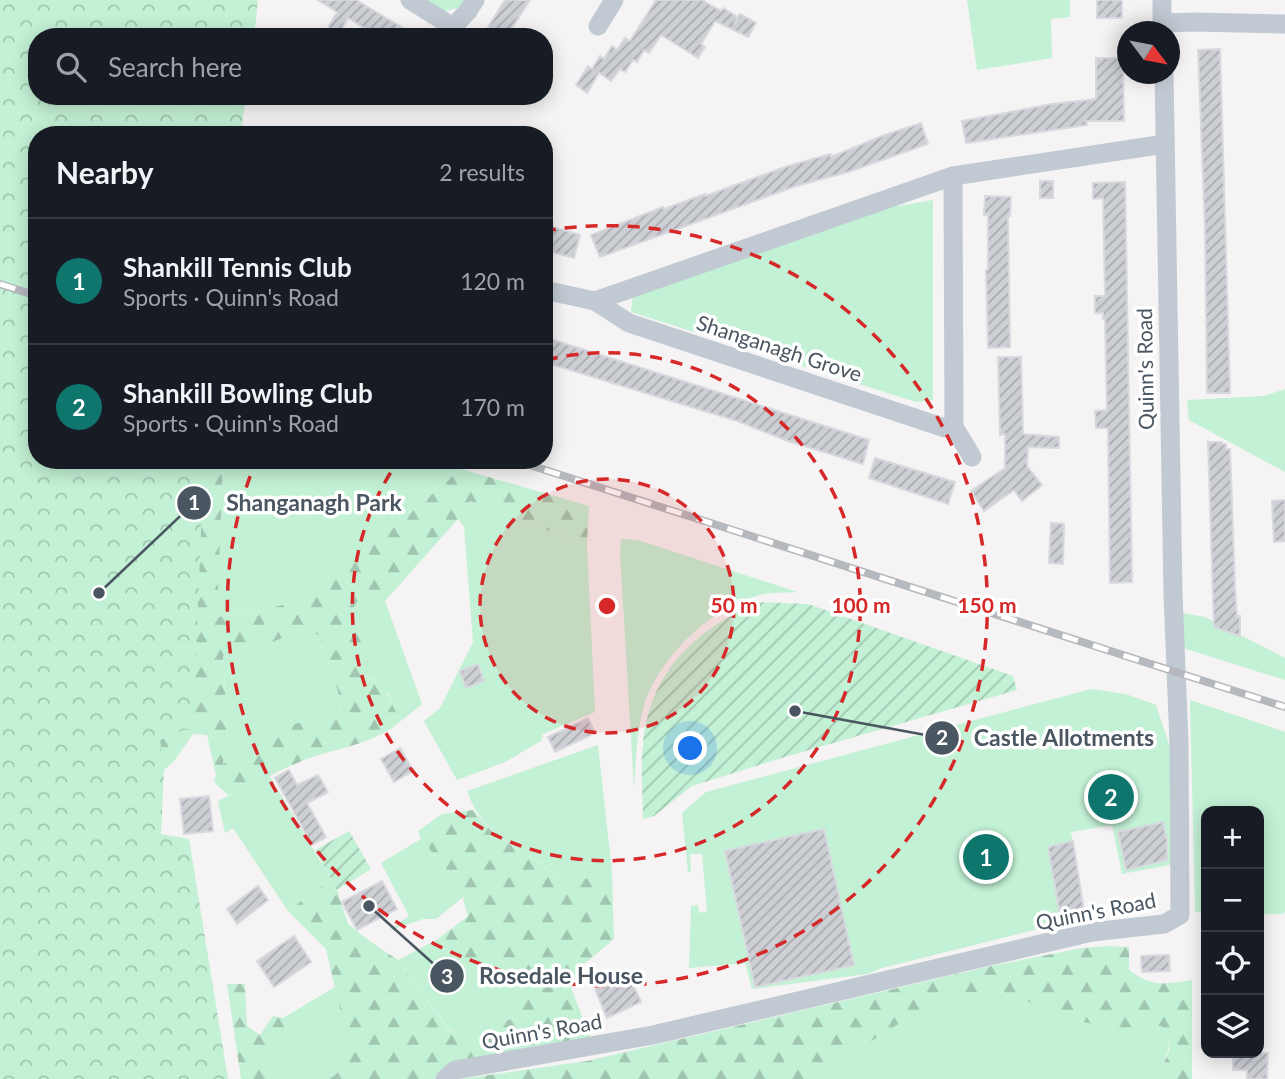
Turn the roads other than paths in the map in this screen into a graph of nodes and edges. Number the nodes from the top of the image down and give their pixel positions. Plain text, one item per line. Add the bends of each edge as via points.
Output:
1 (410, 0) edge
2 (475, 0) edge
3 (614, 0) edge
4 (1162, 0) edge
5 (1162, 21) edge
6 (1180, 24) edge
7 (1285, 24) edge
8 (598, 26) dead end
9 (1164, 84) edge
10 (1165, 144) junction
11 (953, 176) junction
12 (553, 292) edge
13 (596, 301) junction
14 (954, 428) junction
15 (972, 457) dead end
16 (444, 1079) edge

1 - 2 street via 453,27
3 - 8 street
4 - 5 street
6 - 7 street
9 - 10 street, Quinn's Road
10 - 11 street
10 - 16 street, Quinn's Road via 1180,915 1164,924 1092,932 653,1035 455,1070
11 - 13 street
11 - 14 street
12 - 13 street, Shanganagh Grove
13 - 14 street, Shanganagh Grove via 629,323
14 - 15 street

